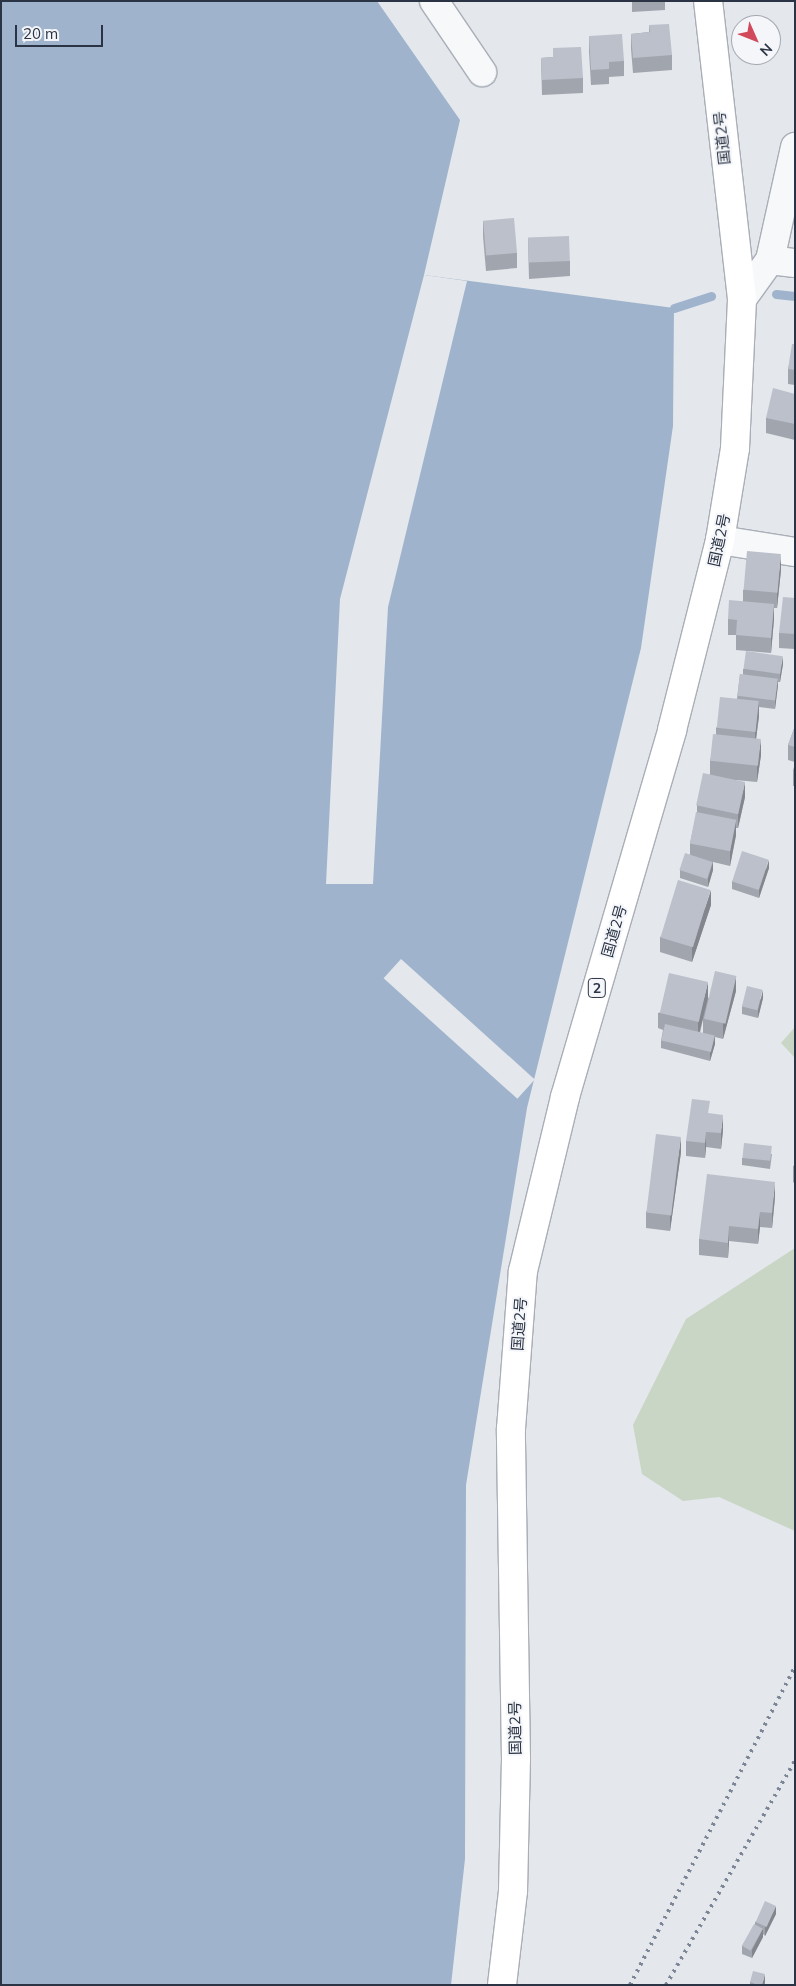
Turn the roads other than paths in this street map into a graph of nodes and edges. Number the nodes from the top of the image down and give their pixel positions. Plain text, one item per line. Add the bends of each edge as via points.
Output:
1 (434, 1) edge
2 (708, 1) edge
3 (482, 72) dead end
4 (795, 147) edge
5 (783, 261) edge
6 (742, 299) junction
7 (720, 540) junction
8 (795, 552) edge
9 (502, 1985) edge

1 - 3 street
2 - 6 highway, 国道2号 / 2
4 - 5 street
5 - 6 street
6 - 7 highway, 国道2号 / 2 via 735,448
7 - 8 street
7 - 9 highway, 国道2号 / 2 via 672,730 565,1097 523,1271 511,1429 516,1759 513,1891

